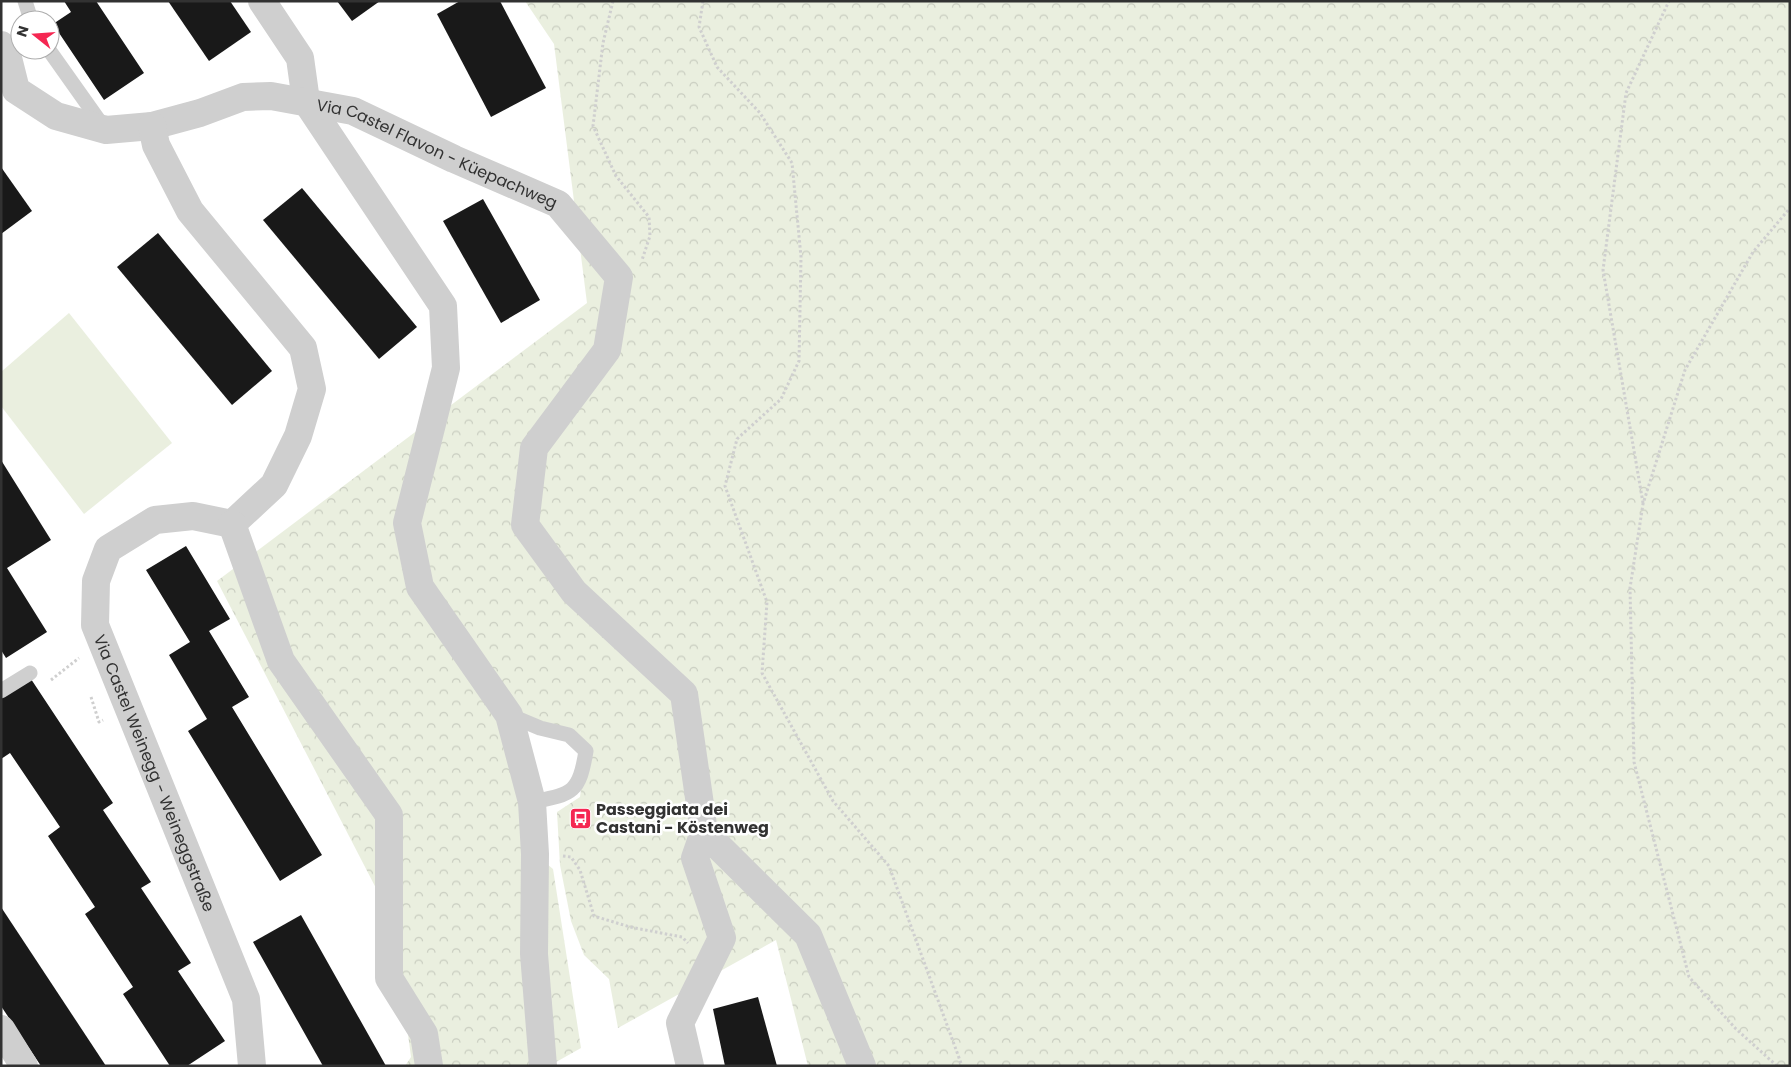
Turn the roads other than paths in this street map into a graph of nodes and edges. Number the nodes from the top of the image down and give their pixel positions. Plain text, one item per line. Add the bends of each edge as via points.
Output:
1 (262, 1) edge
2 (1, 45) edge
3 (56, 60) edge
4 (306, 101) junction
5 (152, 126) junction
6 (106, 130) junction
7 (232, 524) junction
8 (30, 673) road end
9 (1, 691) edge
10 (509, 715) junction
11 (532, 802) junction
12 (704, 832) junction
13 (1, 1029) edge
14 (24, 1066) edge
15 (252, 1066) edge
16 (429, 1066) edge
17 (543, 1066) edge
18 (690, 1066) edge
19 (862, 1066) edge

1 - 4 street, Via Castel Flavon - Küepachweg via 300,58
2 - 6 street, Via Castel Flavon - Küepachweg via 8,58 16,90 56,116
3 - 6 lane
4 - 5 street, Via Castel Flavon - Küepachweg via 271,96 243,97
4 - 10 street via 443,306 446,368 407,523 420,587
4 - 12 street, Via Castel Flavon - Küepachweg via 353,111 558,204 619,277 607,350 534,448 525,525 574,592 684,694
5 - 6 street, Via Castel Flavon - Küepachweg
5 - 7 street via 156,145 190,211 303,348 312,389 298,436 274,485
7 - 15 street, Via Castel Weinegg - Weineggstraße via 193,516 155,520 108,549 96,581 95,624 246,999
7 - 16 street via 281,661 389,815 389,978 424,1034
8 - 9 lane
10 - 11 street
10 - 11 lane via 540,728 569,735 586,751 582,776 573,791
11 - 17 street via 534,954
12 - 18 street via 695,858 722,938 680,1022
12 - 19 street via 808,935
13 - 14 street

